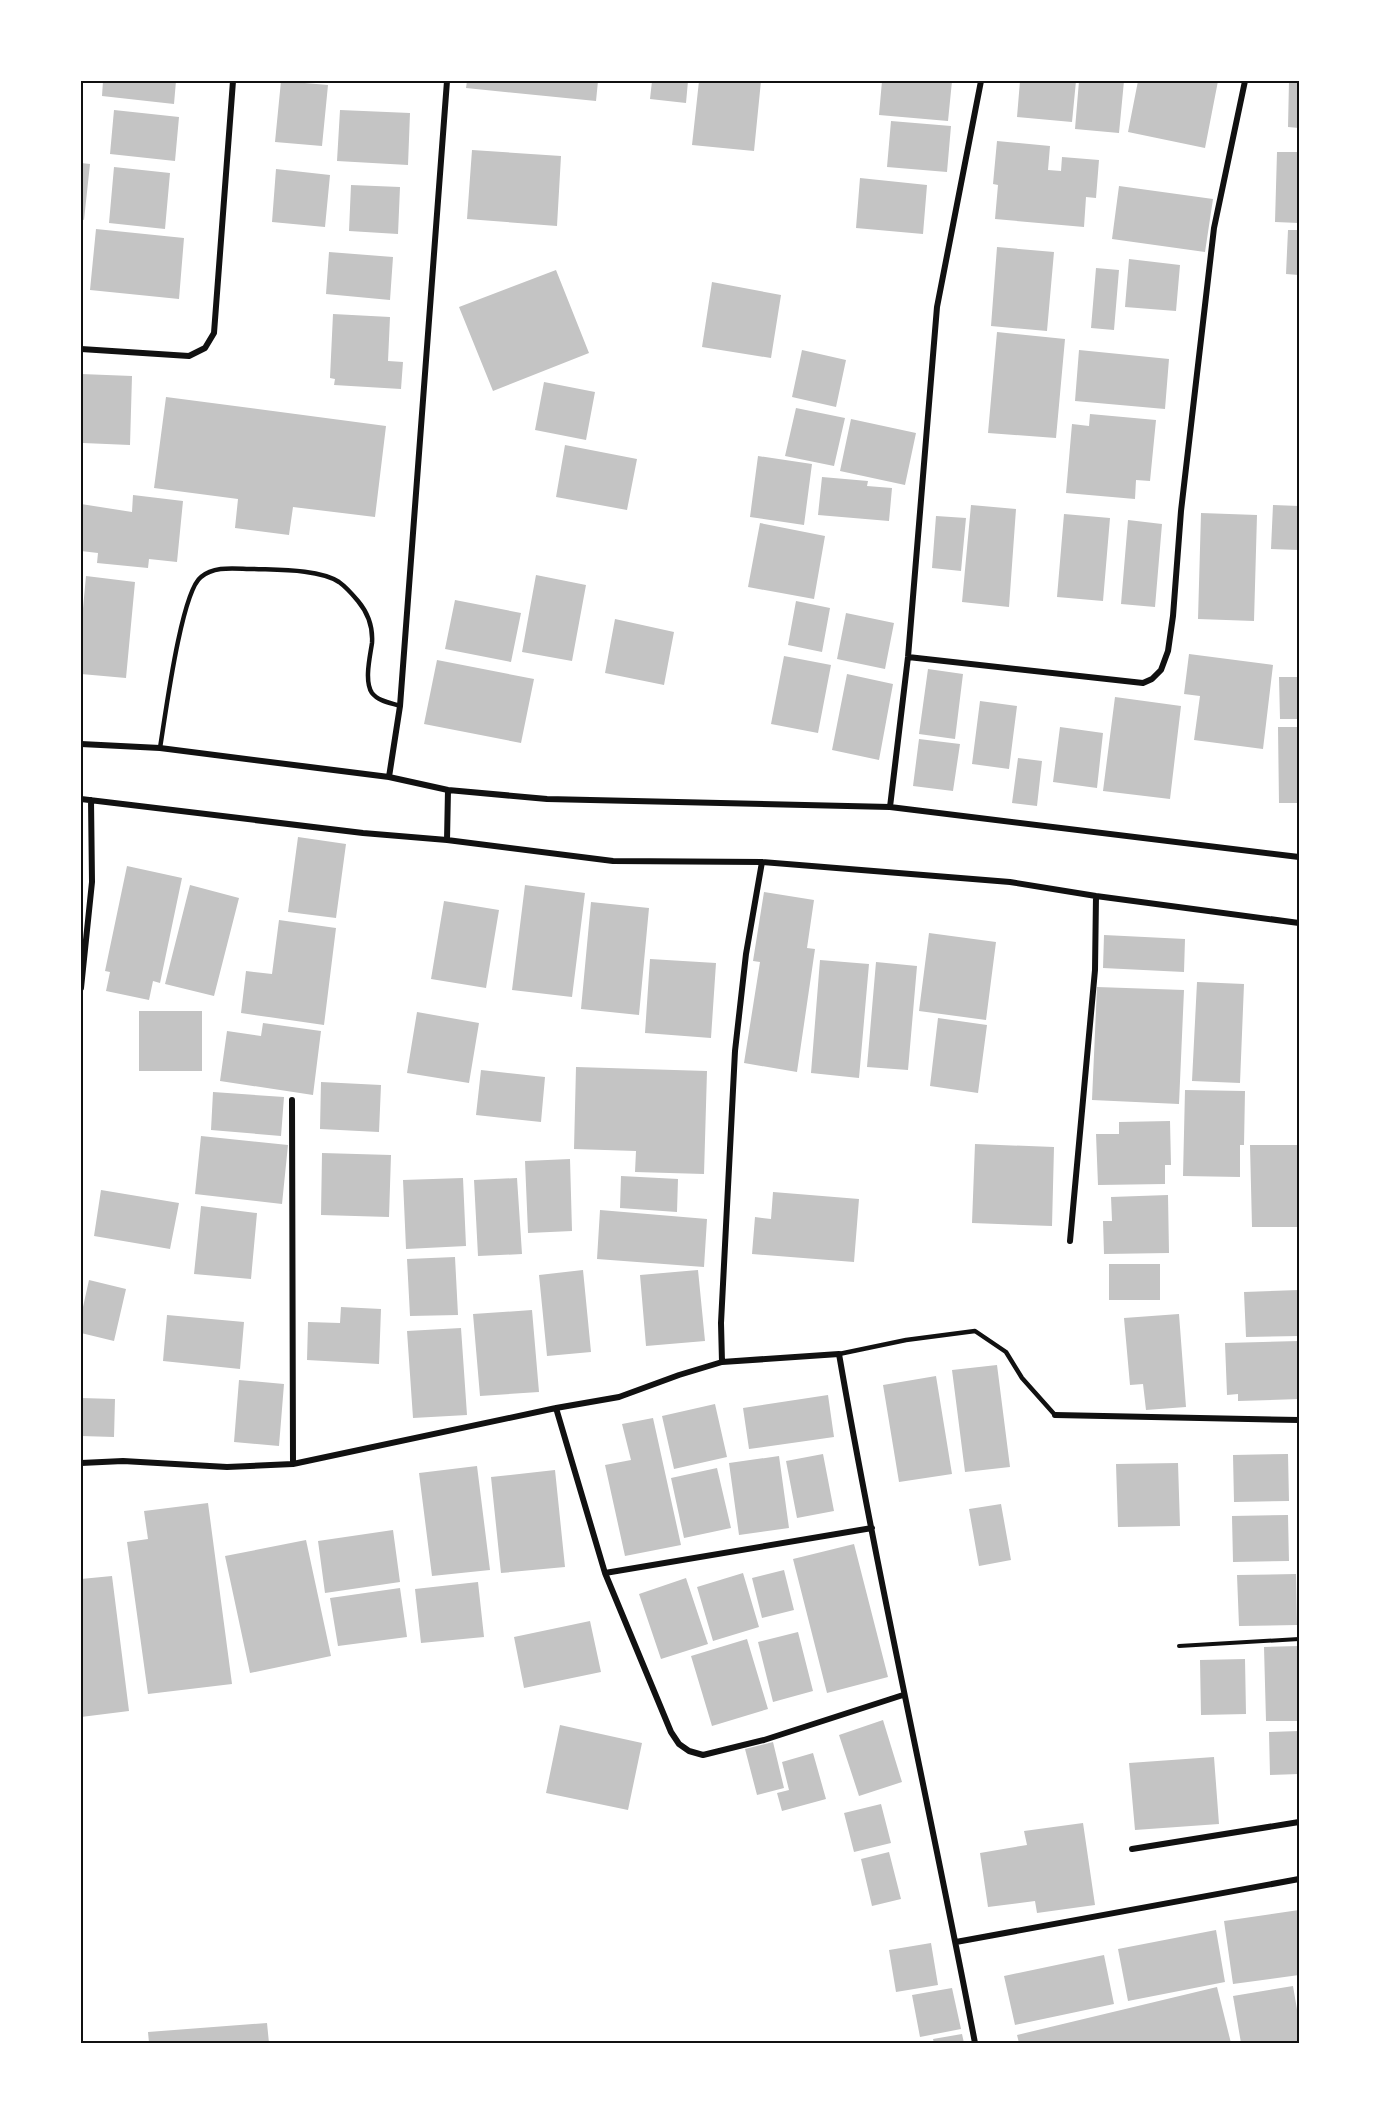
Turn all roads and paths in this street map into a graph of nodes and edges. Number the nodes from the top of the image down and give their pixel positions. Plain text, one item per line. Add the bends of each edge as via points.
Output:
1 (233, 81) edge
2 (447, 81) edge
3 (981, 81) edge
4 (1245, 81) edge
5 (81, 350) edge
6 (908, 657) junction
7 (400, 706) junction
8 (81, 744) edge
9 (160, 748) junction
10 (389, 777) junction
11 (448, 790) junction
12 (81, 799) edge
13 (90, 800) junction
14 (890, 807) junction
15 (447, 840) junction
16 (1299, 857) edge
17 (762, 862) junction
18 (1096, 896) junction
19 (1299, 923) edge
20 (81, 988) edge
21 (292, 1100) dead end
22 (1070, 1241) dead end
23 (839, 1354) junction
24 (722, 1362) junction
25 (556, 1408) junction
26 (1054, 1415) joint
27 (1299, 1419) edge
28 (81, 1463) edge
29 (292, 1464) junction
30 (872, 1528) junction
31 (605, 1573) junction
32 (1299, 1639) edge
33 (1179, 1646) dead end
34 (903, 1695) junction
35 (1299, 1822) edge
36 (1132, 1849) dead end
37 (1299, 1880) edge
38 (956, 1942) junction
39 (975, 2043) edge

1 - 5 street via 214,333 205,348 189,356
2 - 7 street
3 - 6 street via 937,307
4 - 6 street via 1215,228 1181,511 1173,616 1161,670 1143,683
6 - 14 street
7 - 9 lane via 371,691 368,680 373,633 365,610 338,582 281,570 219,568 204,574 191,591
7 - 10 street
8 - 9 street
9 - 10 street
10 - 11 street
11 - 14 street via 547,800
11 - 15 street
12 - 13 street
13 - 15 street
13 - 20 street via 92,882
14 - 16 street
15 - 17 street via 614,861
17 - 18 street via 1010,882
17 - 24 street via 735,1051
18 - 19 street
18 - 22 street via 1095,970
21 - 29 street
23 - 24 street
23 - 26 lane via 975,1331 1006,1352 1022,1378
23 - 30 street
24 - 25 street via 619,1397
25 - 29 street
25 - 31 street
26 - 27 street
28 - 29 street via 123,1461 227,1467
30 - 31 street
30 - 34 street
31 - 34 street via 671,1732 689,1751 703,1755 764,1740
32 - 33 path
34 - 38 street
35 - 36 street
37 - 38 street
38 - 39 street

